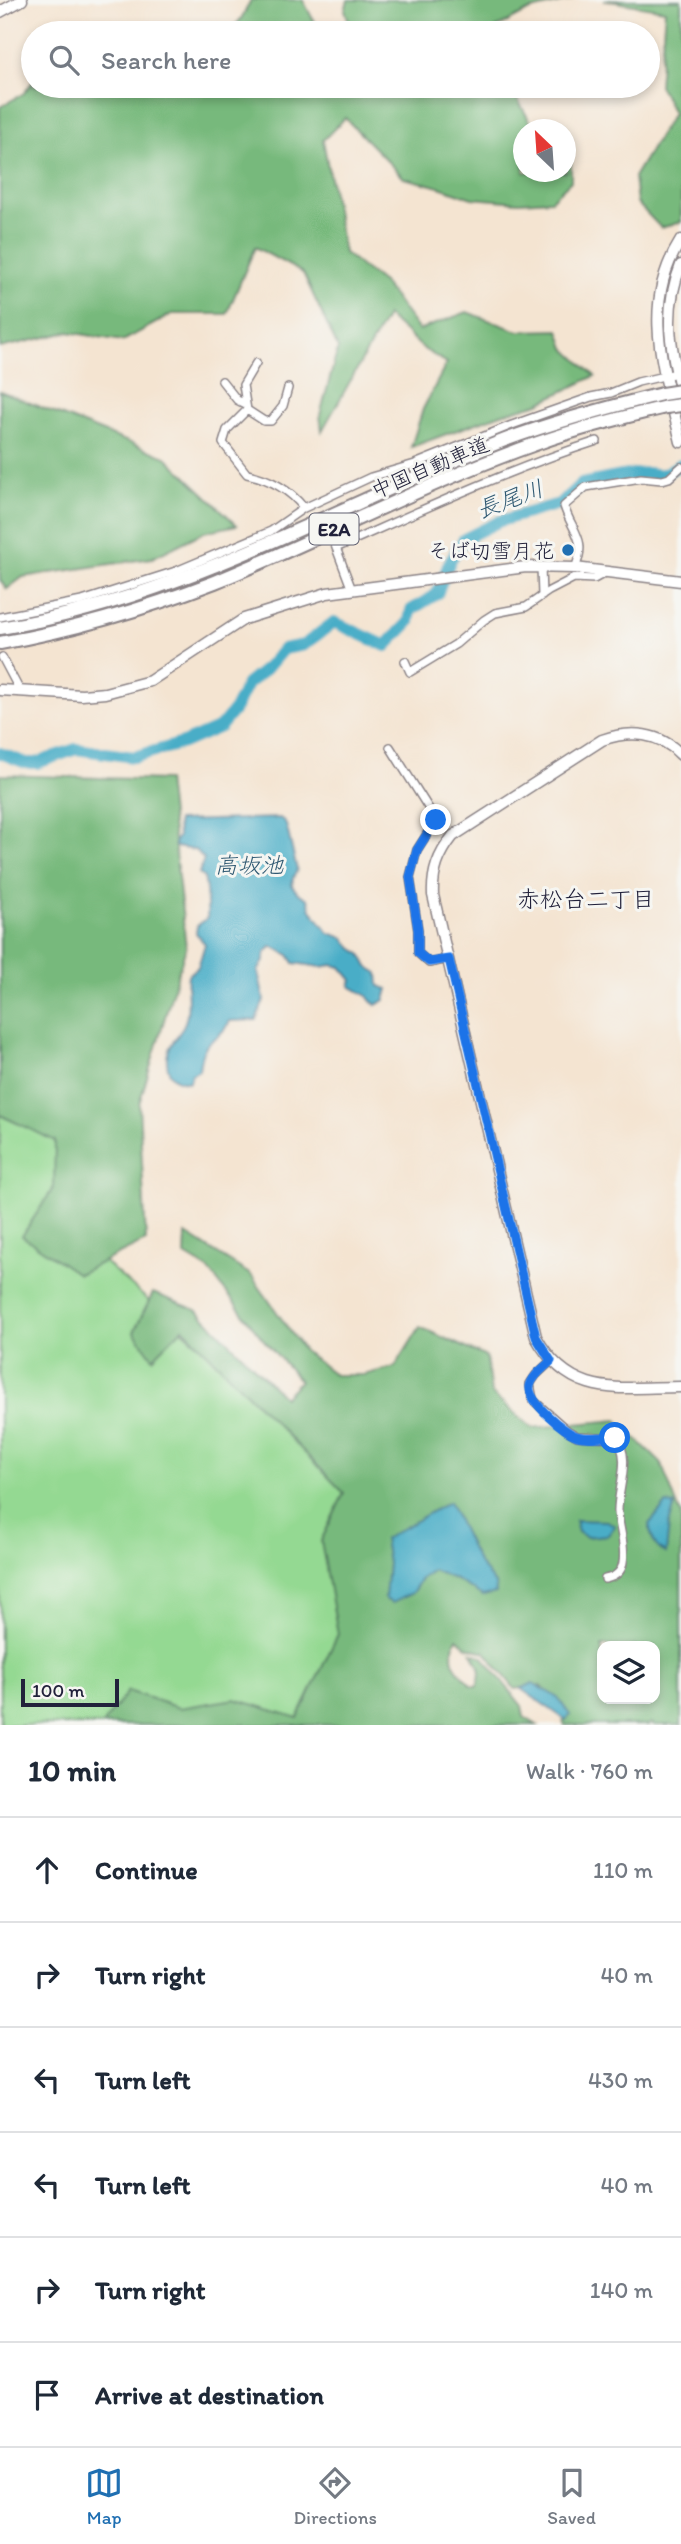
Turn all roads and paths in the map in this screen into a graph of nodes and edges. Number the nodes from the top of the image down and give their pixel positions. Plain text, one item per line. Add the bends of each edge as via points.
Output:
1 (22, 0) edge
2 (0, 12) edge
3 (681, 240) edge
4 (681, 265) edge
5 (256, 363) dead end
6 (675, 373) edge
7 (222, 381) dead end
8 (288, 388) dead end
9 (681, 391) edge
10 (664, 401) junction
11 (681, 405) edge
12 (246, 407) junction
13 (597, 441) dead end
14 (681, 442) edge
15 (681, 467) edge
16 (304, 508) junction
17 (541, 567) junction
18 (575, 568) junction
19 (606, 572) junction
20 (681, 581) edge
21 (352, 590) junction
22 (542, 596) junction
23 (0, 617) edge
24 (0, 628) edge
25 (0, 643) edge
26 (2, 657) dead end
27 (405, 661) dead end
28 (0, 690) edge
29 (20, 691) junction
30 (390, 747) dead end
31 (681, 755) edge
32 (449, 959) junction
33 (551, 1361) junction
34 (681, 1387) edge
35 (605, 1579) dead end

1 - 2 street
3 - 6 street via 660,286 657,320
4 - 6 street via 672,287 669,317
5 - 12 street via 243,385
6 - 9 street
6 - 14 street
6 - 16 street via 512,425 371,477
7 - 12 street
8 - 12 street via 283,406 271,421
9 - 10 highway, 中国自動車道 / E2A, bridge
10 - 11 highway, 中国自動車道 / E2A, bridge
10 - 24 highway, 中国自動車道 / E2A via 608,407 505,440 144,593
10 - 25 highway, 中国自動車道 / E2A via 538,443 149,606
12 - 16 street via 227,430 223,443 247,474 269,479
13 - 21 street via 335,547
15 - 18 street via 662,480 605,482 579,491 564,506 581,543
16 - 23 street via 271,531 176,570 82,601
17 - 18 street
17 - 21 street
17 - 22 street
18 - 19 street
19 - 20 street
19 - 22 street via 594,579 563,582
21 - 29 street via 327,593 244,619 150,681 94,694
22 - 27 street via 526,607 495,613 410,672
26 - 29 street
28 - 29 street
30 - 32 street via 436,820 417,850 410,877 418,953 429,962
31 - 32 street via 667,743 645,735 611,737 453,836 439,857 433,884
32 - 33 street via 536,1337
33 - 34 street via 589,1385
33 - 35 street via 530,1384 533,1400 577,1436 615,1438 624,1453 618,1511 624,1561 614,1577

